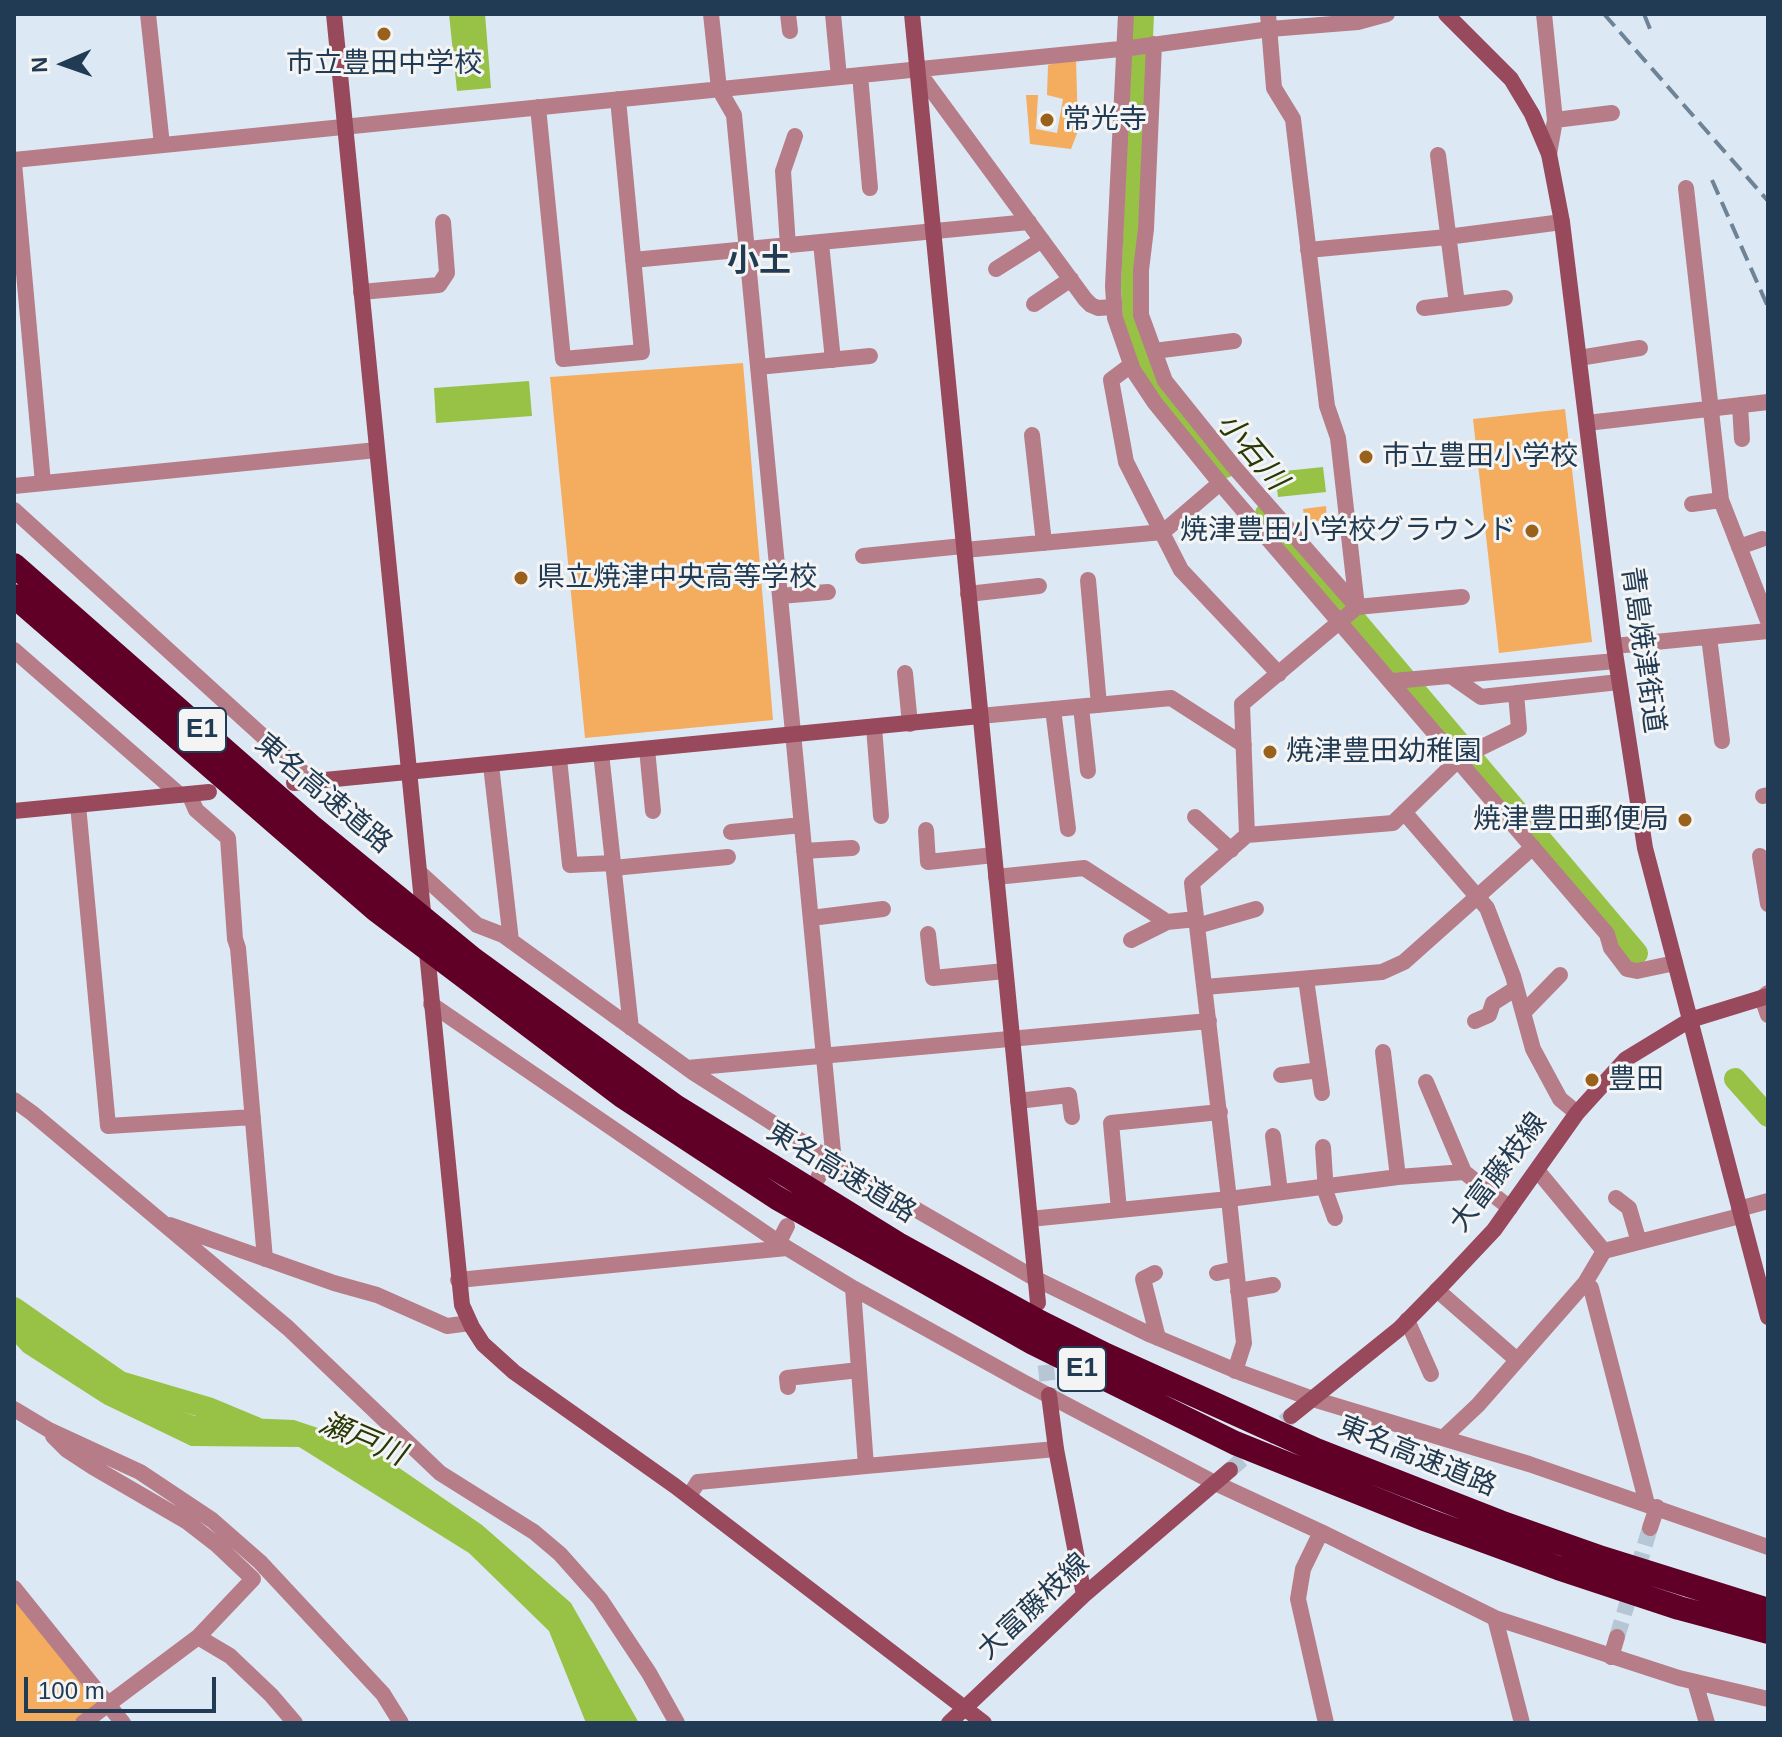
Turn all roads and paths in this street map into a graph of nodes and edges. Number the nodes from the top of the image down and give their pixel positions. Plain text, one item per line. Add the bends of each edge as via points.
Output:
1 (148, 14) edge
2 (334, 14) edge
3 (711, 14) edge
4 (833, 14) edge
5 (912, 14) edge
6 (1126, 14) edge
7 (1387, 14) edge
8 (1446, 14) edge
9 (1544, 14) edge
10 (1269, 22) edge
11 (1154, 44) junction
12 (1127, 48) junction
13 (917, 70) junction
14 (860, 75) junction
15 (839, 77) junction
16 (719, 89) junction
17 (618, 99) junction
18 (538, 107) junction
19 (1612, 113) dead end
20 (1555, 120) junction
21 (345, 126) junction
22 (795, 136) dead end
23 (162, 145) junction
24 (1549, 154) junction
25 (1438, 155) dead end
26 (14, 162) edge
27 (870, 188) dead end
28 (1686, 188) dead end
29 (443, 222) dead end
30 (1029, 222) junction
31 (1562, 222) junction
32 (933, 232) junction
33 (1447, 237) junction
34 (1042, 240) junction
35 (821, 243) junction
36 (788, 246) junction
37 (747, 250) junction
38 (1308, 250) junction
39 (633, 260) junction
40 (996, 269) dead end
41 (1071, 279) junction
42 (361, 292) junction
43 (1505, 298) dead end
44 (1034, 304) dead end
45 (1457, 304) junction
46 (1114, 307) junction
47 (1424, 308) dead end
48 (1234, 341) dead end
49 (1640, 348) dead end
50 (1154, 351) junction
51 (870, 356) dead end
52 (1579, 358) junction
53 (833, 360) junction
54 (1131, 365) junction
55 (758, 367) junction
56 (1768, 402) edge
57 (1740, 405) junction
58 (1710, 409) junction
59 (1587, 423) junction
60 (1032, 435) dead end
61 (1742, 439) dead end
62 (377, 450) junction
63 (43, 483) junction
64 (1220, 483) junction
65 (14, 486) edge
66 (1721, 500) junction
67 (1692, 504) dead end
68 (14, 510) edge
69 (1163, 532) junction
70 (1762, 539) dead end
71 (1044, 543) junction
72 (1739, 547) junction
73 (964, 548) junction
74 (863, 556) dead end
75 (14, 565) edge
76 (1088, 580) dead end
77 (1039, 586) dead end
78 (828, 592) dead end
79 (968, 594) junction
80 (14, 596) edge
81 (780, 596) junction
82 (1462, 597) dead end
83 (1357, 607) junction
84 (1768, 621) edge
85 (1342, 622) junction
86 (1768, 631) edge
87 (1709, 637) junction
88 (14, 650) edge
89 (1615, 654) junction
90 (905, 673) dead end
91 (1279, 674) junction
92 (1451, 676) junction
93 (1393, 681) junction
94 (1619, 682) junction
95 (1516, 693) junction
96 (1099, 705) junction
97 (1081, 707) junction
98 (1053, 709) junction
99 (980, 716) junction
100 (910, 724) junction
101 (874, 727) junction
102 (793, 736) junction
103 (1722, 741) dead end
104 (1244, 745) junction
105 (647, 749) junction
106 (601, 753) junction
107 (559, 758) junction
108 (1460, 761) junction
109 (491, 765) junction
110 (1088, 771) dead end
111 (409, 773) junction
112 (312, 781) junction
113 (294, 783) dead end
114 (209, 792) dead end
115 (184, 794) junction
116 (78, 805) junction
117 (14, 811) edge
118 (653, 811) dead end
119 (1404, 812) junction
120 (881, 816) dead end
121 (1195, 817) dead end
122 (802, 825) junction
123 (1068, 829) dead end
124 (926, 830) dead end
125 (731, 832) dead end
126 (1247, 835) junction
127 (1533, 847) junction
128 (852, 848) dead end
129 (1231, 850) junction
130 (804, 851) junction
131 (994, 855) junction
132 (1760, 856) dead end
133 (728, 857) dead end
134 (613, 866) junction
135 (421, 874) junction
136 (996, 877) junction
137 (1478, 896) junction
138 (384, 901) junction
139 (1768, 904) edge
140 (883, 909) dead end
141 (1256, 909) dead end
142 (811, 918) junction
143 (1167, 922) junction
144 (1197, 922) junction
145 (928, 934) dead end
146 (1131, 940) dead end
147 (511, 941) junction
148 (1675, 963) junction
149 (1005, 971) junction
150 (1560, 975) dead end
151 (1306, 979) junction
152 (1205, 987) junction
153 (1515, 989) junction
154 (1766, 995) edge
155 (431, 1004) junction
156 (1524, 1012) junction
157 (1768, 1015) edge
158 (1690, 1020) junction
159 (1209, 1021) junction
160 (1475, 1021) dead end
161 (631, 1028) junction
162 (1012, 1038) junction
163 (1383, 1052) dead end
164 (824, 1055) junction
165 (687, 1068) junction
166 (1319, 1070) junction
167 (1281, 1075) dead end
168 (1426, 1082) dead end
169 (1322, 1093) dead end
170 (14, 1100) edge
171 (1018, 1101) junction
172 (1220, 1112) junction
173 (1577, 1113) junction
174 (253, 1117) junction
175 (1072, 1117) dead end
176 (1273, 1136) dead end
177 (1323, 1147) dead end
178 (831, 1160) junction
179 (1537, 1170) junction
180 (1464, 1172) junction
181 (1398, 1177) junction
182 (818, 1178) dead end
183 (1326, 1186) junction
184 (1280, 1192) junction
185 (1616, 1198) dead end
186 (1229, 1199) junction
187 (1768, 1201) edge
188 (1510, 1208) junction
189 (1119, 1210) junction
190 (1739, 1212) junction
191 (1335, 1218) dead end
192 (1030, 1219) junction
193 (160, 1221) junction
194 (787, 1226) dead end
195 (1639, 1242) junction
196 (783, 1245) junction
197 (1604, 1251) junction
198 (265, 1259) junction
199 (1236, 1269) junction
200 (1155, 1273) dead end
201 (1217, 1273) dead end
202 (1036, 1279) junction
203 (458, 1280) junction
204 (1585, 1283) junction
205 (1273, 1285) dead end
206 (853, 1288) junction
207 (1437, 1290) junction
208 (1238, 1291) junction
209 (1038, 1303) dead end
210 (1768, 1316) edge
211 (1407, 1320) junction
212 (470, 1323) junction
213 (1158, 1338) junction
214 (1517, 1360) junction
215 (859, 1370) junction
216 (1235, 1371) junction
217 (1431, 1374) dead end
218 (788, 1387) dead end
219 (1049, 1395) junction
220 (1313, 1399) junction
221 (14, 1409) edge
222 (1291, 1416) tunnel mouth
223 (49, 1430) junction
224 (1443, 1438) junction
225 (1056, 1449) junction
226 (866, 1466) junction
227 (1230, 1470) tunnel mouth
228 (1213, 1482) junction
229 (689, 1496) junction
230 (1652, 1506) junction
231 (1650, 1528) tunnel mouth
232 (1321, 1532) junction
233 (1768, 1547) edge
234 (14, 1588) edge
235 (1084, 1595) junction
236 (1768, 1610) edge
237 (1495, 1618) junction
238 (1768, 1632) edge
239 (198, 1637) junction
240 (1617, 1637) tunnel mouth
241 (1611, 1657) junction
242 (1695, 1682) junction
243 (1768, 1699) edge
244 (108, 1704) junction
245 (964, 1707) junction
246 (83, 1723) edge
247 (123, 1723) edge
248 (295, 1723) edge
249 (401, 1723) edge
250 (677, 1723) edge
251 (949, 1723) edge
252 (984, 1723) edge
253 (1326, 1723) edge
254 (1522, 1723) edge
255 (1707, 1723) edge

1 - 23 street
2 - 21 street
3 - 16 street
4 - 15 street
5 - 13 street
6 - 12 street
7 - 10 street via 1358,22
8 - 24 street, 青島焼津街道 via 1511,79
9 - 20 street
10 - 11 street
10 - 38 street via 1274,88 1293,119
11 - 12 street
11 - 50 street via 1141,270 1141,315
12 - 13 street
12 - 46 street
13 - 14 street
13 - 30 street
13 - 32 street
14 - 15 street
14 - 27 street
15 - 16 street
16 - 17 street
16 - 37 street via 734,115
17 - 18 street
17 - 39 street
18 - 21 street
18 - 39 street via 563,359 642,352
19 - 20 street
20 - 24 street
21 - 23 street
21 - 42 street
22 - 36 street via 783,171
23 - 26 street
24 - 31 street, 青島焼津街道
25 - 33 street
26 - 63 street
28 - 58 street
29 - 42 street via 447,273 439,285
30 - 32 street
30 - 34 street
31 - 33 street
31 - 52 street, 青島焼津街道
32 - 35 street
32 - 73 street
33 - 38 street
33 - 45 street
34 - 40 street
34 - 41 street
35 - 36 street
35 - 53 street
36 - 37 street
37 - 39 street
37 - 55 street
38 - 83 street via 1327,406 1338,438
41 - 44 street
41 - 46 street via 1091,305
42 - 62 street
43 - 45 street
45 - 47 street
46 - 54 street
48 - 50 street
49 - 52 street
50 - 83 street via 1165,381
51 - 53 street
52 - 59 street, 青島焼津街道
53 - 55 street
54 - 64 street
54 - 69 street via 1111,380 1126,462
55 - 81 street
56 - 57 street
57 - 58 street
57 - 61 street
58 - 59 street
58 - 66 street
59 - 89 street, 青島焼津街道
60 - 71 street
62 - 63 street
62 - 111 street
63 - 65 street
64 - 69 street
64 - 85 street
66 - 67 street
66 - 72 street
68 - 112 street
69 - 71 street
69 - 91 street via 1181,570
70 - 72 street
71 - 73 street
72 - 84 street
73 - 74 street
73 - 79 street
75 - 138 highway, 東名高速道路 / E1 via 300,816
76 - 96 street
77 - 79 street
78 - 81 street
79 - 99 street
80 - 138 highway, 東名高速道路 / E1
81 - 102 street
82 - 83 street
83 - 85 street
85 - 91 street
85 - 93 street
86 - 87 street
87 - 89 street
87 - 103 street
88 - 115 street
89 - 92 street
89 - 94 street, 青島焼津街道
90 - 100 street
91 - 104 street via 1242,704
92 - 93 street
92 - 95 street via 1481,697
93 - 108 street
94 - 95 street
94 - 148 street, 青島焼津街道 via 1645,848
95 - 108 street via 1519,729
96 - 97 street
96 - 104 street via 1171,698
97 - 98 street
97 - 110 street
98 - 99 street
98 - 123 street
99 - 100 street
99 - 131 street
100 - 101 street
101 - 102 street
101 - 120 street
102 - 105 street
102 - 122 street
104 - 126 street
105 - 106 street
105 - 118 street
106 - 107 street
106 - 134 street
107 - 109 street
107 - 134 street via 570,865
108 - 119 street
108 - 127 street
109 - 111 street
109 - 147 street
111 - 112 street
111 - 135 street
112 - 113 street
114 - 115 street
115 - 116 street
115 - 174 street via 228,838
116 - 117 street
116 - 174 street via 108,1126
119 - 126 street via 1393,823
119 - 137 street
121 - 129 street
122 - 125 street
122 - 130 street
124 - 131 street via 928,862
126 - 129 street
127 - 137 street
127 - 148 street via 1607,934 1627,969
128 - 130 street
129 - 144 street via 1192,883
130 - 142 street
131 - 136 street
132 - 139 street
133 - 134 street
134 - 161 street
135 - 147 street via 477,925
135 - 155 street
136 - 143 street via 1084,868
136 - 149 street
137 - 151 street via 1404,962 1382,972
137 - 153 street
138 - 236 highway, 東名高速道路 / E1 via 675,1106 898,1244 1040,1322 1316,1450 1500,1522
138 - 238 highway, 東名高速道路 / E1 via 622,1096 751,1181 1046,1350 1235,1443 1427,1520 1679,1608
140 - 142 street
141 - 144 street
142 - 164 street
143 - 144 street
143 - 146 street
144 - 152 street
145 - 149 street via 933,978
147 - 161 street
148 - 158 street, 青島焼津街道
149 - 162 street
150 - 156 street
151 - 152 street
151 - 166 street
152 - 159 street
153 - 156 street
153 - 160 street via 1493,1003 1489,1015
154 - 157 street
154 - 158 street, 大富藤枝線
155 - 196 street
155 - 203 street
156 - 173 street via 1533,1049 1560,1099
158 - 173 street, 大富藤枝線 via 1626,1059
158 - 190 street, 青島焼津街道
159 - 162 street
159 - 172 street
161 - 165 street
162 - 164 street
162 - 171 street
163 - 181 street
164 - 165 street
164 - 178 street
165 - 178 street
166 - 167 street
166 - 169 street
168 - 180 street
170 - 193 street
171 - 175 street via 1069,1095
171 - 192 street
172 - 186 street
172 - 189 street via 1111,1123
173 - 179 street, 大富藤枝線
174 - 198 street
176 - 184 street
177 - 183 street
178 - 182 street
178 - 202 street
179 - 188 street, 大富藤枝線
179 - 197 street
180 - 181 street
180 - 188 street
181 - 183 street
183 - 184 street
183 - 191 street
184 - 186 street
185 - 195 street via 1629,1208
186 - 189 street
186 - 199 street
187 - 190 street
188 - 207 street, 大富藤枝線
189 - 192 street
190 - 195 street
190 - 210 street, 青島焼津街道
192 - 202 street
193 - 198 street
193 - 250 street via 288,1328 440,1473 560,1554 600,1599
194 - 196 street
195 - 197 street
196 - 203 street
196 - 206 street
197 - 204 street
198 - 212 street via 377,1295 447,1326
199 - 201 street
199 - 208 street
200 - 213 street via 1143,1279
202 - 209 street
202 - 213 street
203 - 212 street
204 - 214 street
204 - 230 street via 1591,1288
205 - 208 street
206 - 215 street
206 - 219 street
207 - 211 street, 大富藤枝線
207 - 214 street
208 - 216 street via 1244,1343
211 - 217 street
211 - 220 street, 大富藤枝線
212 - 229 street via 483,1344 514,1372
213 - 216 street
214 - 224 street
215 - 218 street via 787,1378
215 - 226 street
216 - 220 street
219 - 225 street
219 - 228 street
220 - 222 street, 大富藤枝線
220 - 224 street
221 - 223 street
223 - 239 street via 67,1450 186,1521 253,1579
223 - 249 street via 140,1472 212,1520 260,1562 383,1694
224 - 230 street
225 - 226 street
225 - 235 street
226 - 229 street via 698,1482
227 - 228 street, 大富藤枝線
228 - 232 street
228 - 235 street, 大富藤枝線
229 - 245 street
230 - 231 street
230 - 233 street
232 - 237 street
232 - 253 street via 1303,1569 1298,1599
234 - 244 street
235 - 245 street, 大富藤枝線
237 - 241 street
237 - 254 street
239 - 244 street
239 - 248 street via 230,1656
240 - 241 street
241 - 242 street
242 - 243 street
242 - 255 street
244 - 246 street
244 - 247 street
245 - 251 street, 大富藤枝線
245 - 252 street

